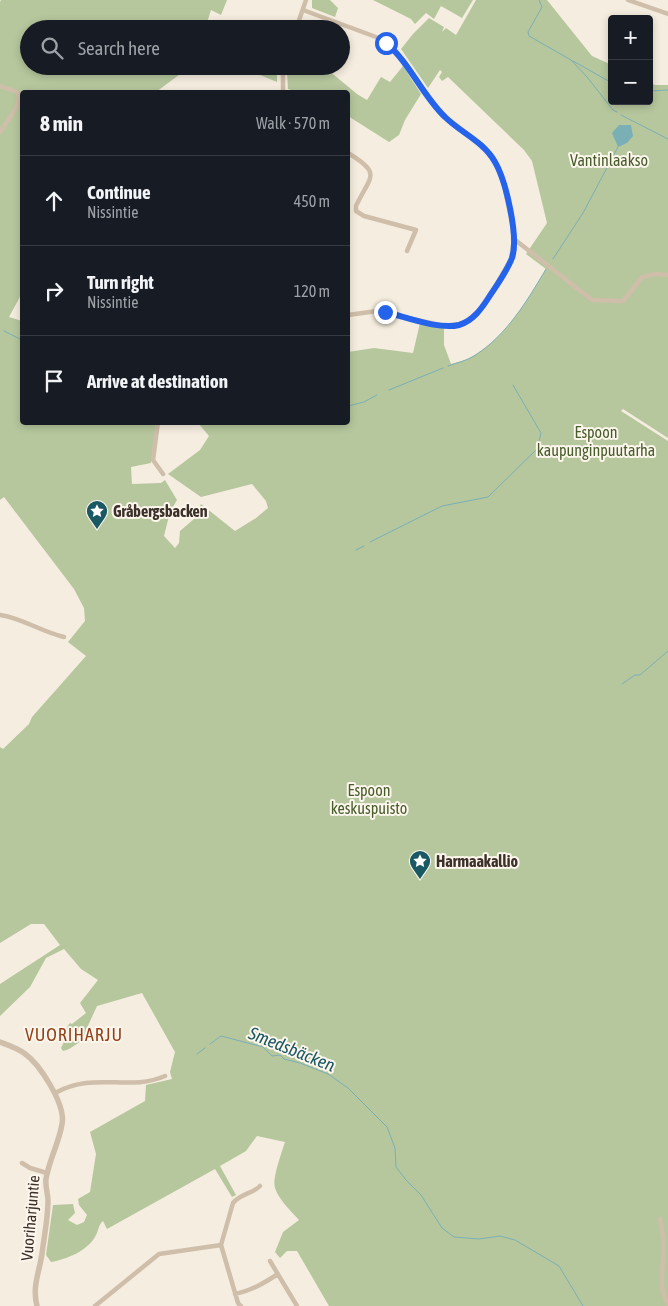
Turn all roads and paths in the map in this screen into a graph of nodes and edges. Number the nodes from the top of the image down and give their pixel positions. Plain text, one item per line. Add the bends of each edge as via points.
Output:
1 (306, 0) edge
2 (628, 0) edge
3 (303, 10) junction
4 (668, 14) edge
5 (299, 20) edge
6 (330, 20) edge
7 (350, 27) edge
8 (282, 75) edge
9 (0, 86) edge
10 (283, 90) edge
11 (0, 132) edge
12 (350, 154) edge
13 (514, 239) junction
14 (407, 251) dead end
15 (668, 275) edge
16 (350, 315) edge
17 (158, 425) edge
18 (163, 474) dead end
19 (0, 615) edge
20 (64, 637) dead end
21 (0, 1042) edge
22 (165, 1076) dead end
23 (55, 1093) junction
24 (22, 1163) dead end
25 (47, 1173) junction
26 (260, 1186) dead end
27 (660, 1219) dead end
28 (221, 1246) junction
29 (270, 1261) dead end
30 (278, 1274) junction
31 (235, 1294) junction
32 (668, 1304) edge
33 (37, 1306) edge
34 (95, 1306) edge
35 (241, 1306) edge
36 (297, 1306) edge

1 - 3 street
2 - 4 street
3 - 5 street
3 - 6 street
7 - 13 street via 376,37 395,50 434,105 448,120 482,145 496,163 504,185
8 - 10 street
9 - 11 street via 17,92 20,98
12 - 14 street via 367,165 371,174 356,210 364,216 416,230
13 - 15 street via 592,300 623,301 642,276
13 - 16 street via 511,259 495,288 478,313 462,324 444,326 378,311
17 - 18 street via 153,460
19 - 20 street
21 - 23 street, Vuoriharjuntie via 30,1057
22 - 23 street via 142,1082 90,1081
23 - 25 street, Vuoriharjuntie via 63,1111 62,1125
24 - 25 street
25 - 33 street, Vuoriharjuntie via 45,1188 48,1200 42,1256 34,1289
26 - 28 street via 233,1202
27 - 32 street via 664,1248 662,1285
28 - 31 street
28 - 34 street via 159,1254
29 - 30 street
30 - 31 street via 246,1292
30 - 36 street
31 - 35 street

